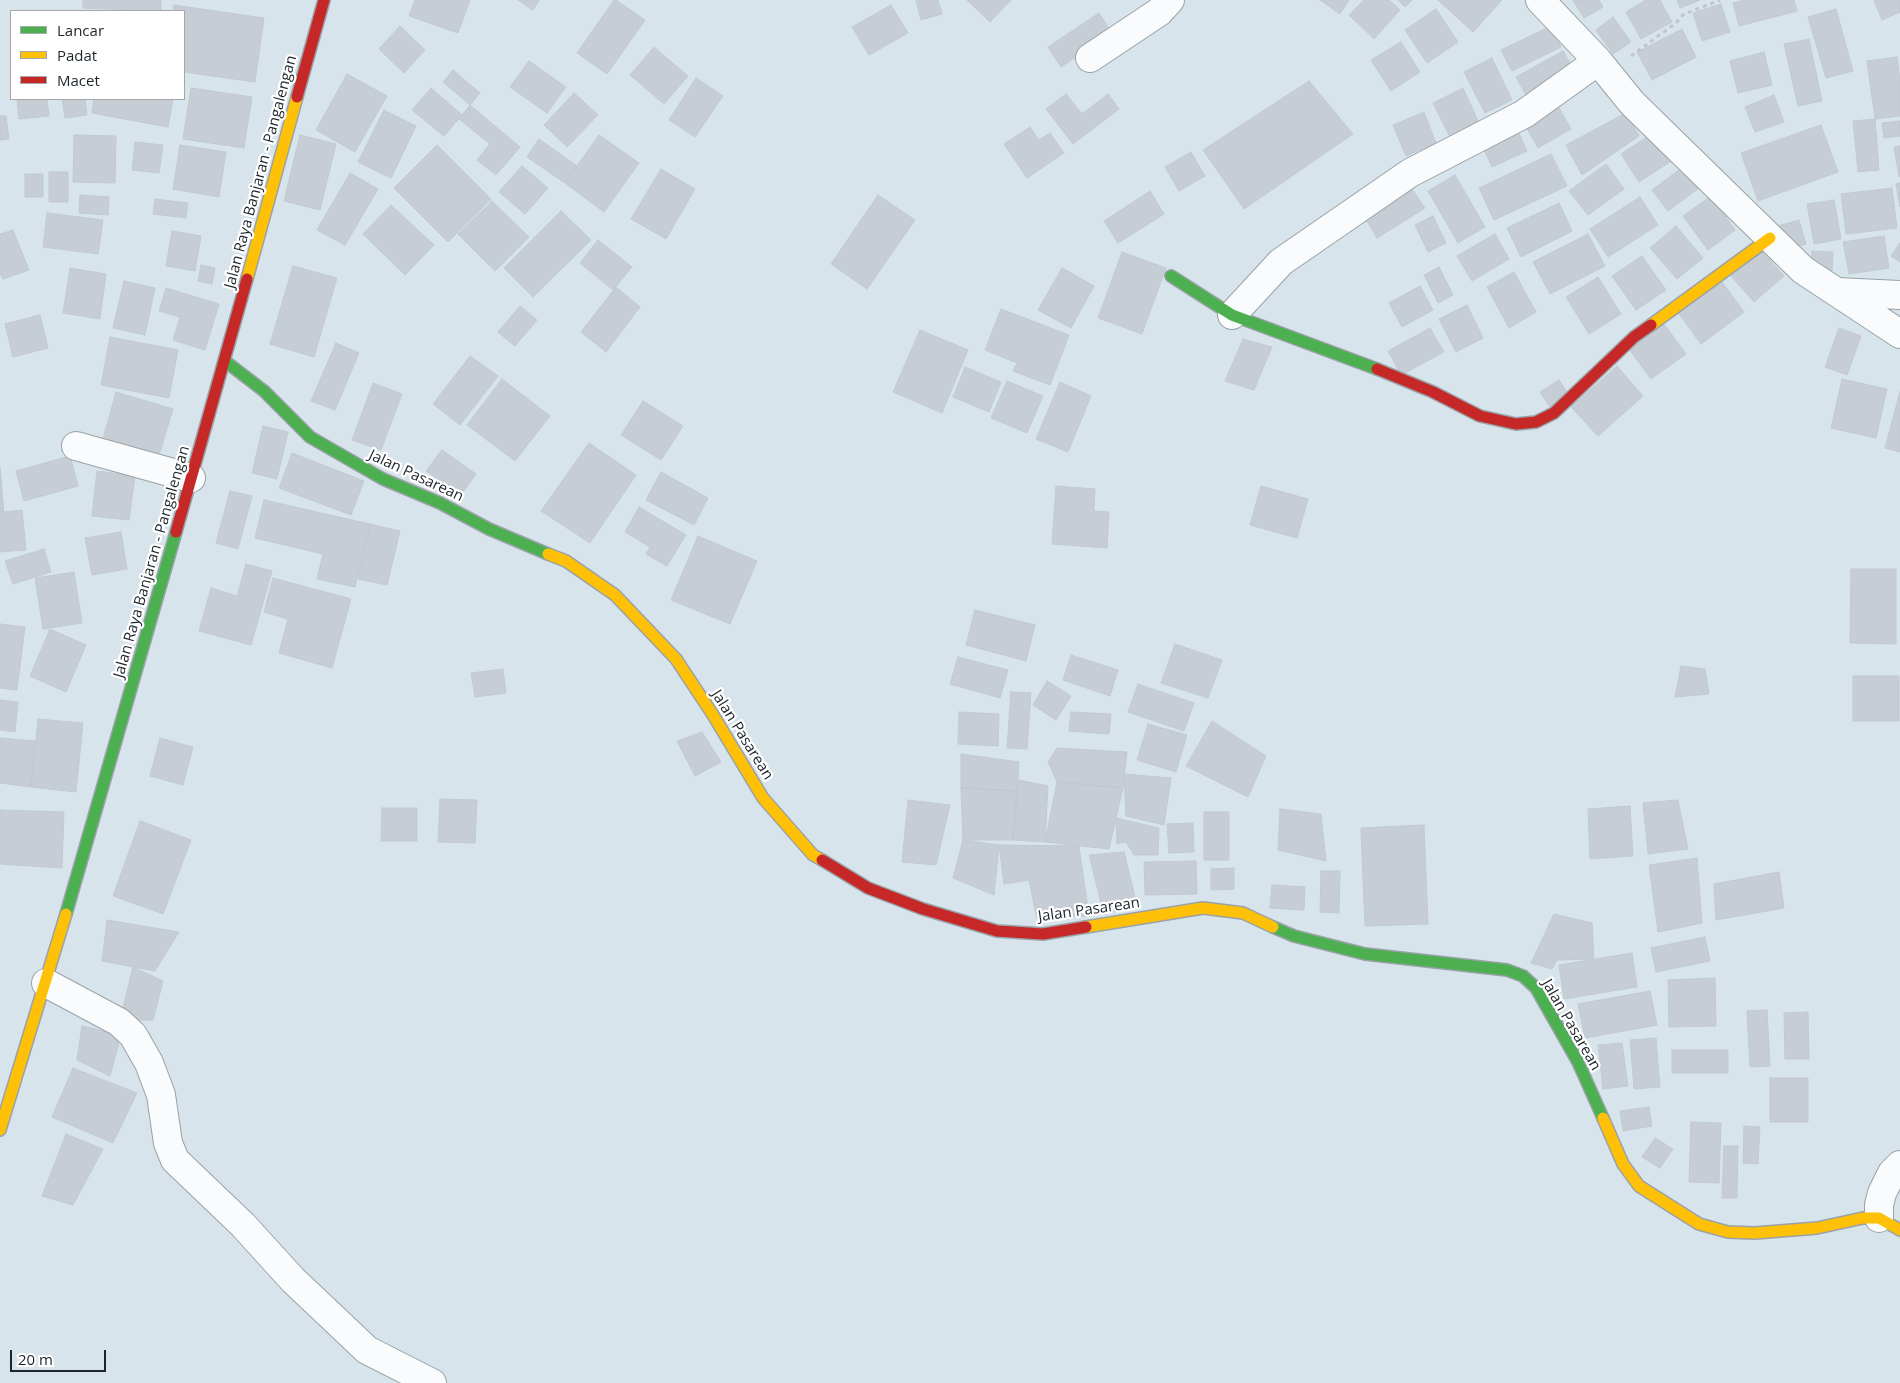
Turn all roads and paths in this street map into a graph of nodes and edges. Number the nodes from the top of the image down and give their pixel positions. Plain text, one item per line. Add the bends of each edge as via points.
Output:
1 (324, 0) edge
2 (1170, 0) edge
3 (1540, 0) edge
4 (1720, 0) edge
5 (1090, 58) dead end
6 (1603, 68) junction
7 (1770, 238) junction
8 (1171, 276) dead end
9 (1835, 292) junction
10 (1900, 295) edge
11 (1232, 315) junction
12 (1900, 334) edge
13 (225, 360) junction
14 (76, 446) dead end
15 (191, 478) junction
16 (46, 983) junction
17 (0, 1130) edge
18 (1900, 1165) edge
19 (1889, 1224) edge
20 (432, 1383) edge

1 - 13 street, Jalan Raya Banjaran - Pangalengan
2 - 5 street via 1159,12
3 - 6 street
4 - 6 path via 1684,14 1676,23
6 - 7 street via 1632,103
6 - 11 street via 1524,114 1410,173 1281,262
7 - 9 street via 1804,270
7 - 11 street via 1634,337 1554,413 1536,422 1516,424 1480,416 1380,370
8 - 11 street
9 - 10 street
9 - 12 street
13 - 15 street, Jalan Raya Banjaran - Pangalengan
13 - 19 street, Jalan Pasarean via 264,391 310,437 383,479 566,560 614,595 676,659 769,805 813,855 868,888 996,931 1043,934 1203,908 1243,913 1294,936 1365,954 1507,970 1523,976 1536,988 1578,1062 1623,1164 1639,1186 1699,1224 1728,1232 1817,1228 1863,1218
14 - 15 street
15 - 16 street, Jalan Raya Banjaran - Pangalengan
16 - 17 street, Jalan Raya Banjaran - Pangalengan
16 - 20 street via 119,1022 133,1035 149,1063 161,1095 168,1143 175,1160 367,1350
18 - 19 street via 1892,1173 1879,1206

